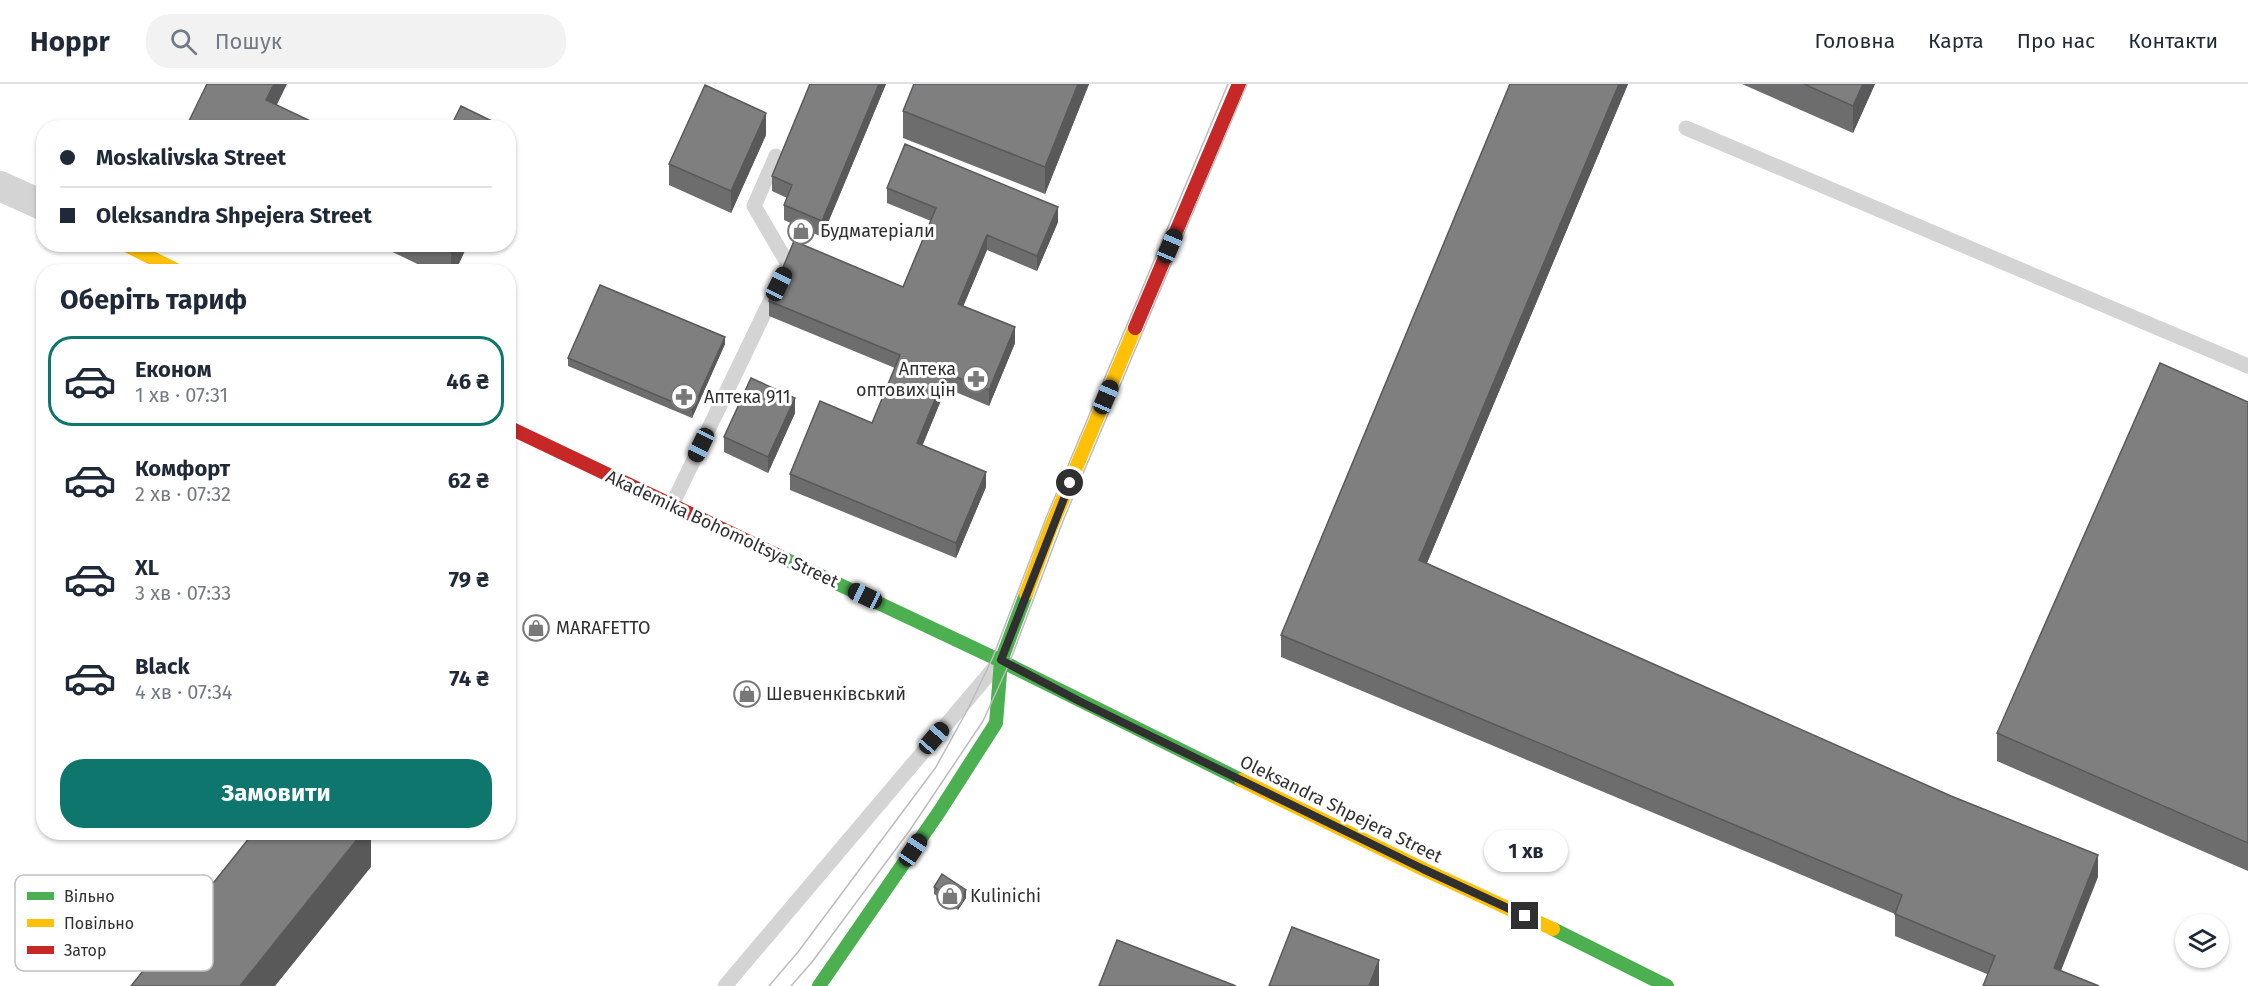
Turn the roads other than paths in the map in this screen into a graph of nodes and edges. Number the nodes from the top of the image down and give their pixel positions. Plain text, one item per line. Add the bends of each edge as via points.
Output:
1 (1239, 84) edge
2 (1686, 128) dead end
3 (776, 156) dead end
4 (0, 186) edge
5 (36, 202) edge
6 (140, 252) edge
7 (164, 264) edge
8 (2248, 366) edge
9 (516, 431) edge
10 (672, 505) junction
11 (1001, 660) junction
12 (725, 986) edge
13 (819, 986) edge
14 (1667, 986) edge

1 - 11 street via 1051,527
2 - 8 lane
3 - 10 lane via 754,206 789,264
4 - 5 street
6 - 7 street
9 - 10 street, Akademika Bohomoltsya Street
10 - 11 street, Akademika Bohomoltsya Street
11 - 12 lane
11 - 13 street via 996,723
11 - 14 street, Oleksandra Shpejera Street

